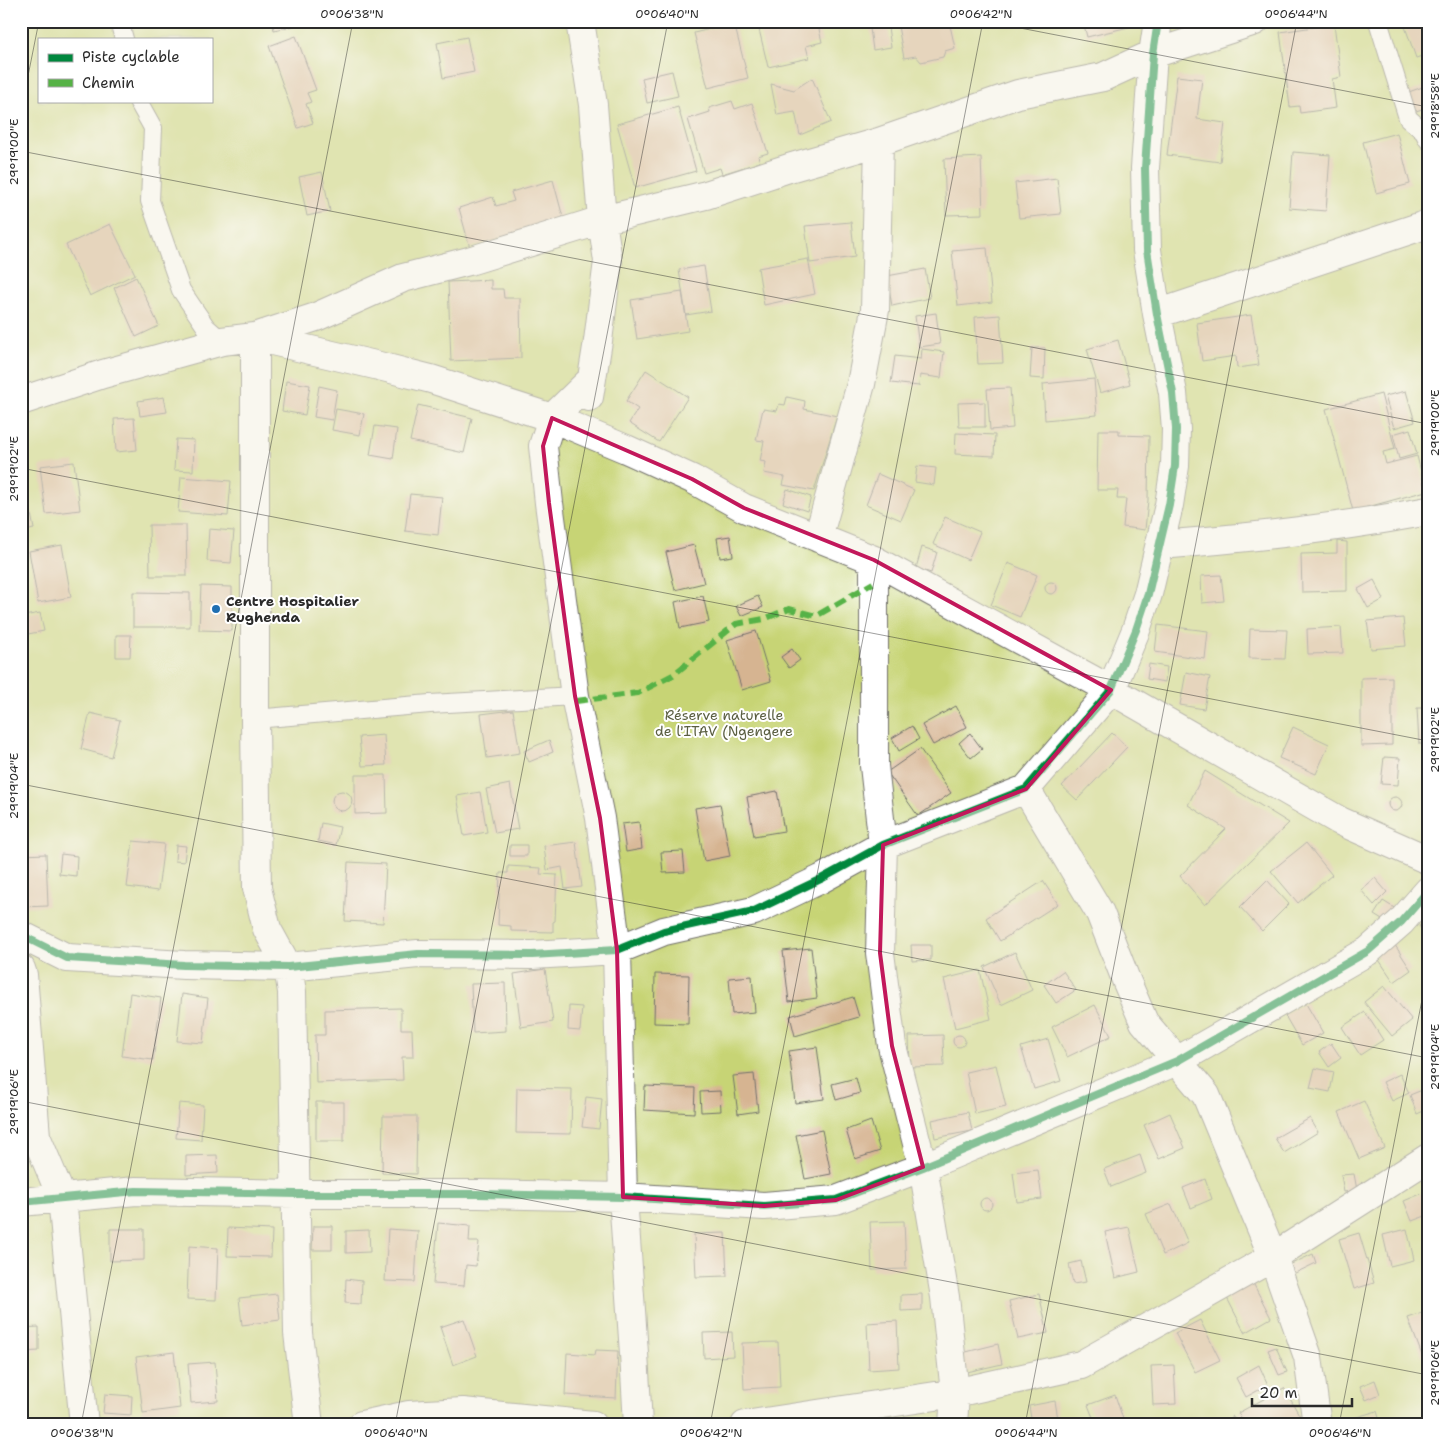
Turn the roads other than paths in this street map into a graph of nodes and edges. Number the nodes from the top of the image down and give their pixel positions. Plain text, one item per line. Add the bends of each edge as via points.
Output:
1 (120, 21) edge
2 (580, 21) edge
3 (1158, 21) edge
4 (1255, 21) edge
5 (1378, 21) edge
6 (124, 38) edge
7 (1153, 54) junction
8 (139, 102) edge
9 (1428, 140) edge
10 (880, 142) junction
11 (602, 220) junction
12 (1428, 224) edge
13 (1157, 314) junction
14 (255, 337) junction
15 (222, 341) junction
16 (592, 380) junction
17 (21, 401) edge
18 (552, 418) junction
19 (583, 431) junction
20 (1428, 512) edge
21 (818, 538) junction
22 (1160, 545) junction
23 (874, 560) junction
24 (1111, 690) junction
25 (575, 696) junction
26 (255, 719) junction
27 (1026, 789) junction
28 (883, 845) junction
29 (1428, 860) edge
30 (1428, 891) edge
31 (21, 934) edge
32 (617, 950) junction
33 (288, 967) junction
34 (21, 969) edge
35 (1177, 1061) junction
36 (1428, 1158) edge
37 (923, 1167) junction
38 (296, 1194) junction
39 (623, 1197) junction
40 (62, 1198) junction
41 (21, 1202) edge
42 (1273, 1257) junction
43 (955, 1392) junction
44 (84, 1425) edge
45 (309, 1425) edge
46 (362, 1425) edge
47 (593, 1425) edge
48 (638, 1425) edge
49 (745, 1425) edge
50 (953, 1425) edge
51 (1317, 1425) edge

1 - 6 lane
2 - 11 street via 593,105
3 - 7 street
4 - 7 street
5 - 9 lane via 1408,118
7 - 10 street via 1104,77 1018,94
7 - 13 street via 1145,168 1148,250
8 - 15 lane via 153,128 150,201 181,290 206,327
10 - 11 street via 706,195
10 - 21 street via 875,310 861,384
11 - 14 street via 403,278 316,317
11 - 16 street via 608,261
12 - 13 street
13 - 22 street via 1173,392 1176,429 1175,466
14 - 15 street
14 - 18 street via 431,379
14 - 26 street
15 - 17 street
16 - 18 street
16 - 19 street
18 - 19 street
18 - 25 street via 543,446
19 - 21 street via 692,479 744,508
20 - 22 street via 1366,523
21 - 23 street
22 - 24 street via 1136,630
23 - 24 street
23 - 28 street via 874,766
24 - 27 street
24 - 29 street via 1340,821
25 - 26 lane
25 - 32 street via 600,818
26 - 33 street via 257,888 267,929
27 - 28 street
27 - 35 street via 1100,913 1144,1022
28 - 32 street via 754,911 664,931
28 - 37 street via 881,962 892,1046
30 - 35 street via 1402,922 1368,951
31 - 33 street via 67,958
32 - 33 street via 532,955 418,954
32 - 39 street
33 - 38 street via 292,992
34 - 40 street via 36,1136
35 - 37 street
35 - 42 street via 1206,1095
36 - 42 street
37 - 39 street via 836,1200 764,1206
37 - 43 street via 945,1297
38 - 39 street
38 - 40 street via 136,1191
38 - 45 street via 298,1333
39 - 48 street
40 - 41 street
40 - 44 street
42 - 43 street via 1081,1365
42 - 51 street via 1308,1358
43 - 49 street
43 - 50 street
46 - 47 street via 409,1415 463,1412

